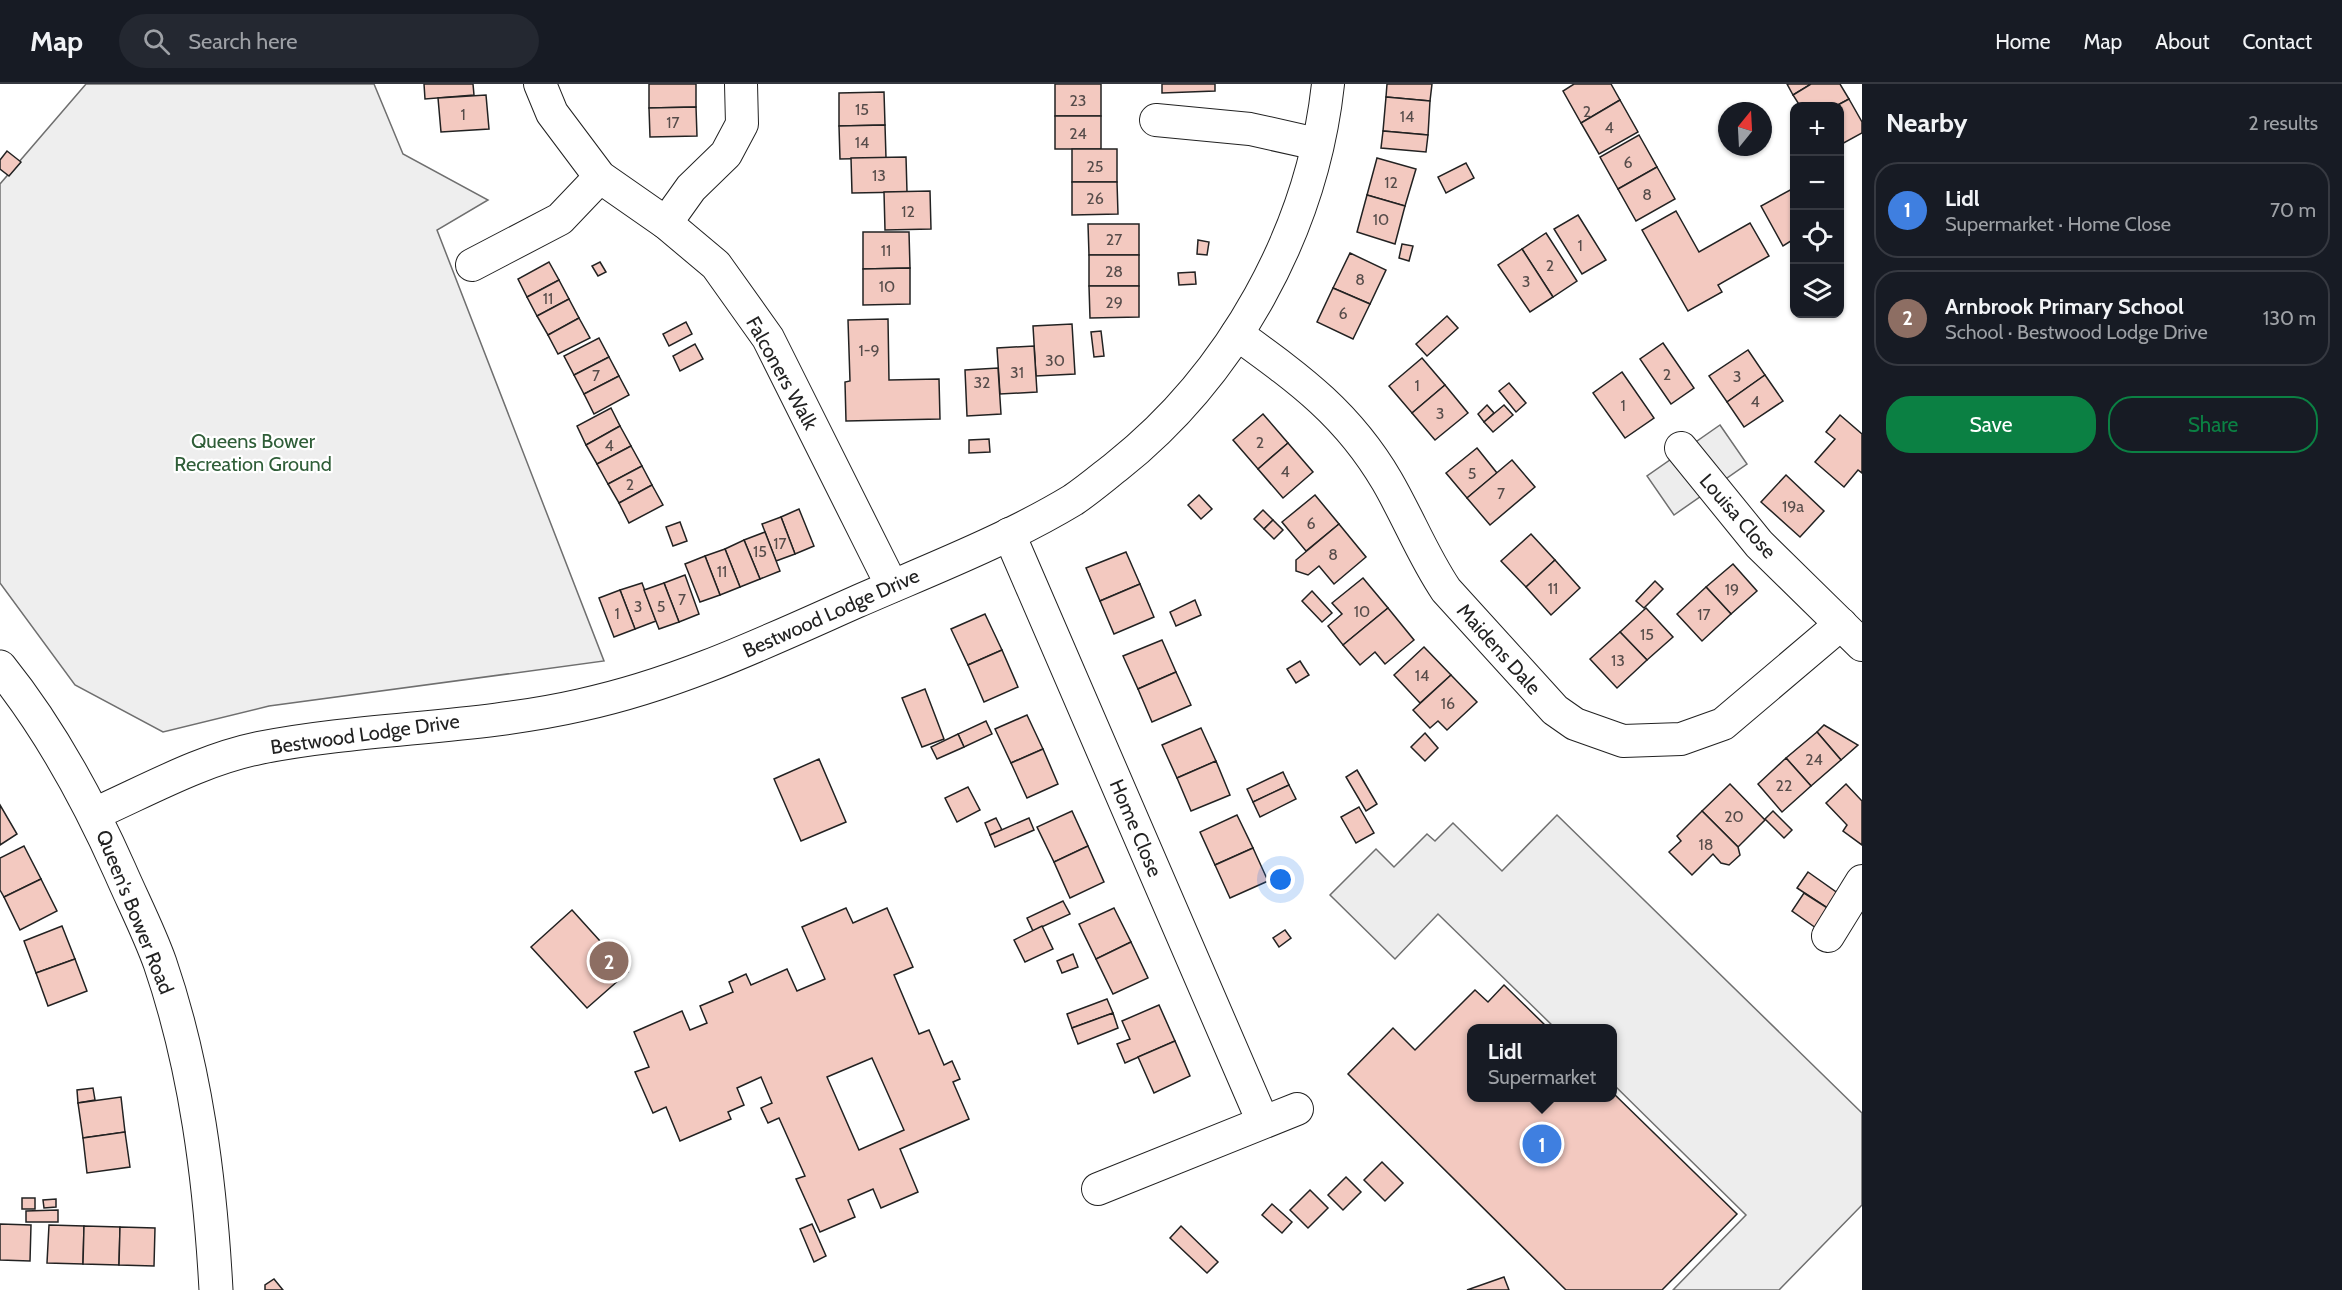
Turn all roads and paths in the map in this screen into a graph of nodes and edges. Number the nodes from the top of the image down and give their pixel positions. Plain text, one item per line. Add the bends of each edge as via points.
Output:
1 (540, 84) edge
2 (741, 84) edge
3 (1328, 84) edge
4 (1156, 120) dead end
5 (1317, 144) junction
6 (600, 177) junction
7 (666, 223) junction
8 (472, 265) dead end
9 (1237, 334) junction
10 (1681, 448) dead end
11 (1009, 534) junction
12 (1798, 582) joint
13 (892, 586) junction
14 (1851, 634) edge
15 (0, 667) edge
16 (94, 814) junction
17 (1862, 881) edge
18 (1828, 936) dead end
19 (1297, 1108) dead end
20 (1263, 1122) junction
21 (1098, 1189) dead end
22 (216, 1290) edge

1 - 6 street, Falconers Walk via 552,113
2 - 7 street via 742,123 726,154 691,188
3 - 5 street, Bestwood Lodge Drive
4 - 5 street via 1250,129
5 - 9 street, Bestwood Lodge Drive via 1281,255
6 - 7 street, Falconers Walk
6 - 8 street via 560,219
7 - 13 street, Falconers Walk via 716,265 768,338
9 - 11 street, Bestwood Lodge Drive via 1196,392 1141,447 1075,498
9 - 14 street, Maidens Dale via 1303,381 1338,414 1386,481 1446,590 1555,710 1575,724 1623,741 1681,739 1723,724
10 - 12 street, Louisa Close via 1759,544
11 - 13 street, Bestwood Lodge Drive
11 - 20 street, Home Close
12 - 14 street, Maidens Dale
13 - 16 street, Bestwood Lodge Drive via 714,665 639,691 557,709 335,735 256,749 201,765
15 - 16 street, Queen's Bower Road via 48,735
16 - 22 street, Queen's Bower Road via 159,962 177,1022 199,1120
17 - 18 street
19 - 20 street
20 - 21 street

